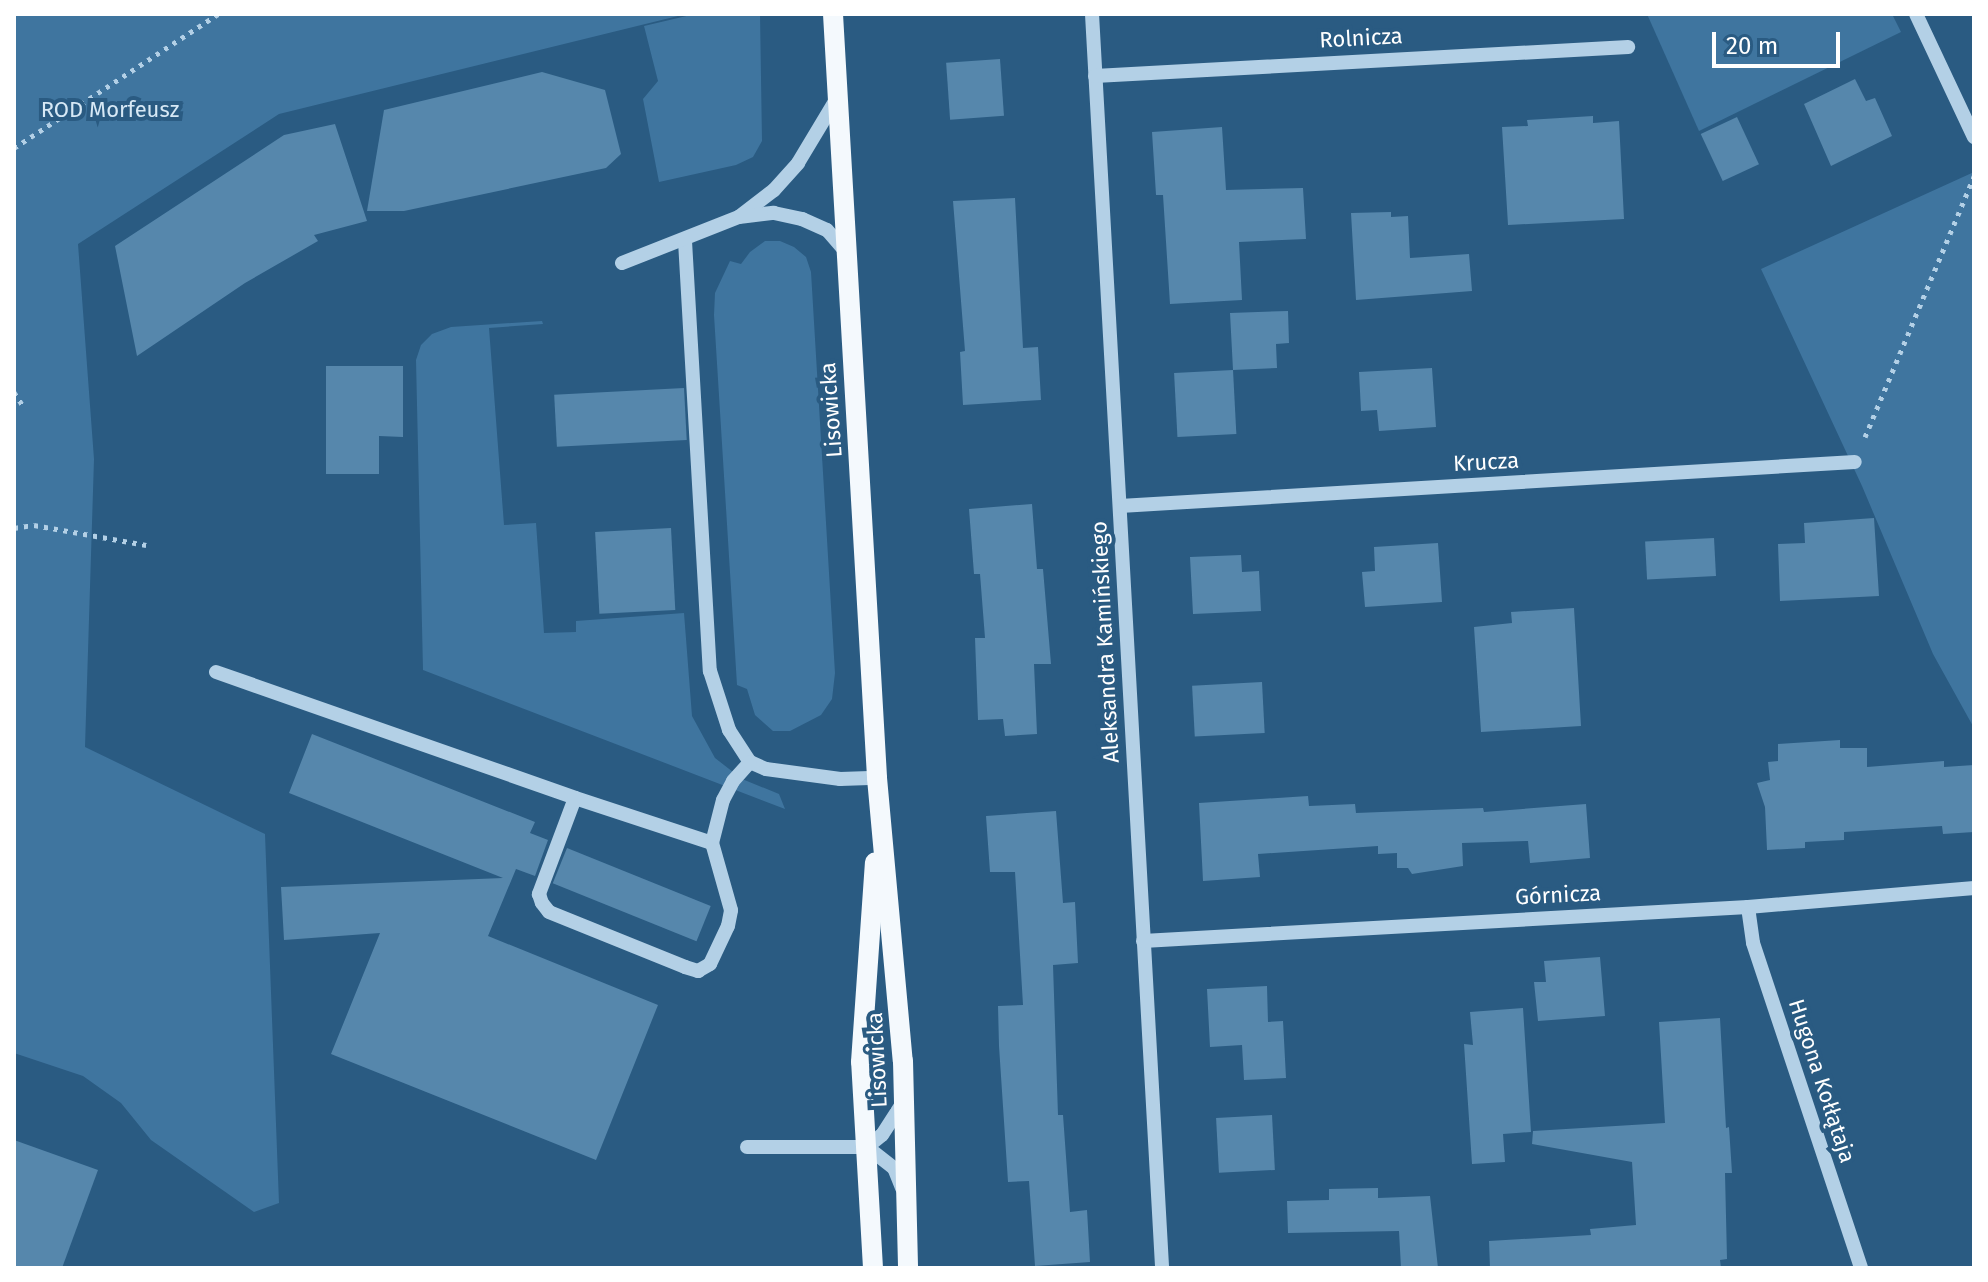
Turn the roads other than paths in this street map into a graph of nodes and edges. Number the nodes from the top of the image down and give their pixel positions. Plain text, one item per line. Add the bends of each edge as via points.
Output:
1 (833, 14) edge
2 (1092, 14) edge
3 (1916, 14) edge
4 (1628, 47) dead end
5 (1095, 76) junction
6 (837, 97) junction
7 (1974, 137) edge
8 (739, 217) junction
9 (685, 241) junction
10 (845, 251) junction
11 (622, 263) dead end
12 (1855, 462) road end
13 (1120, 506) junction
14 (216, 672) dead end
15 (750, 762) junction
16 (877, 778) junction
17 (575, 798) junction
18 (879, 802) junction
19 (712, 843) junction
20 (1974, 888) edge
21 (1748, 907) junction
22 (1143, 941) junction
23 (904, 1100) junction
24 (747, 1147) dead end
25 (867, 1147) junction
26 (906, 1204) junction
27 (873, 1268) edge
28 (908, 1268) edge
29 (1162, 1268) edge
30 (1861, 1268) edge

1 - 6 main road, Lisowicka
2 - 5 street, Aleksandra Kamińskiego
3 - 7 street
4 - 5 street, Rolnicza
5 - 13 street, Aleksandra Kamińskiego
6 - 8 street via 788,176
6 - 10 main road, Lisowicka
8 - 9 street
8 - 10 street via 774,213 802,219 827,230
9 - 11 street
9 - 15 street via 710,671 729,730
10 - 16 main road, Lisowicka
12 - 13 street, Krucza
13 - 22 street, Aleksandra Kamińskiego
14 - 17 street
15 - 16 street via 813,777
15 - 19 street via 723,800
16 - 18 main road, Lisowicka
17 - 19 street
17 - 19 street via 539,894 542,903 549,912 698,971 717,953 731,910
18 - 23 main road, Lisowicka
18 - 25 main road, Lisowicka via 861,1062
20 - 21 street, Górnicza
21 - 22 street, Górnicza
21 - 30 street, Hugona Kołłątaja via 1753,943
22 - 29 street, Aleksandra Kamińskiego
23 - 25 street via 882,1135
23 - 26 main road, Lisowicka
24 - 25 street
25 - 26 street via 894,1168
25 - 27 main road, Lisowicka
26 - 28 main road, Lisowicka

